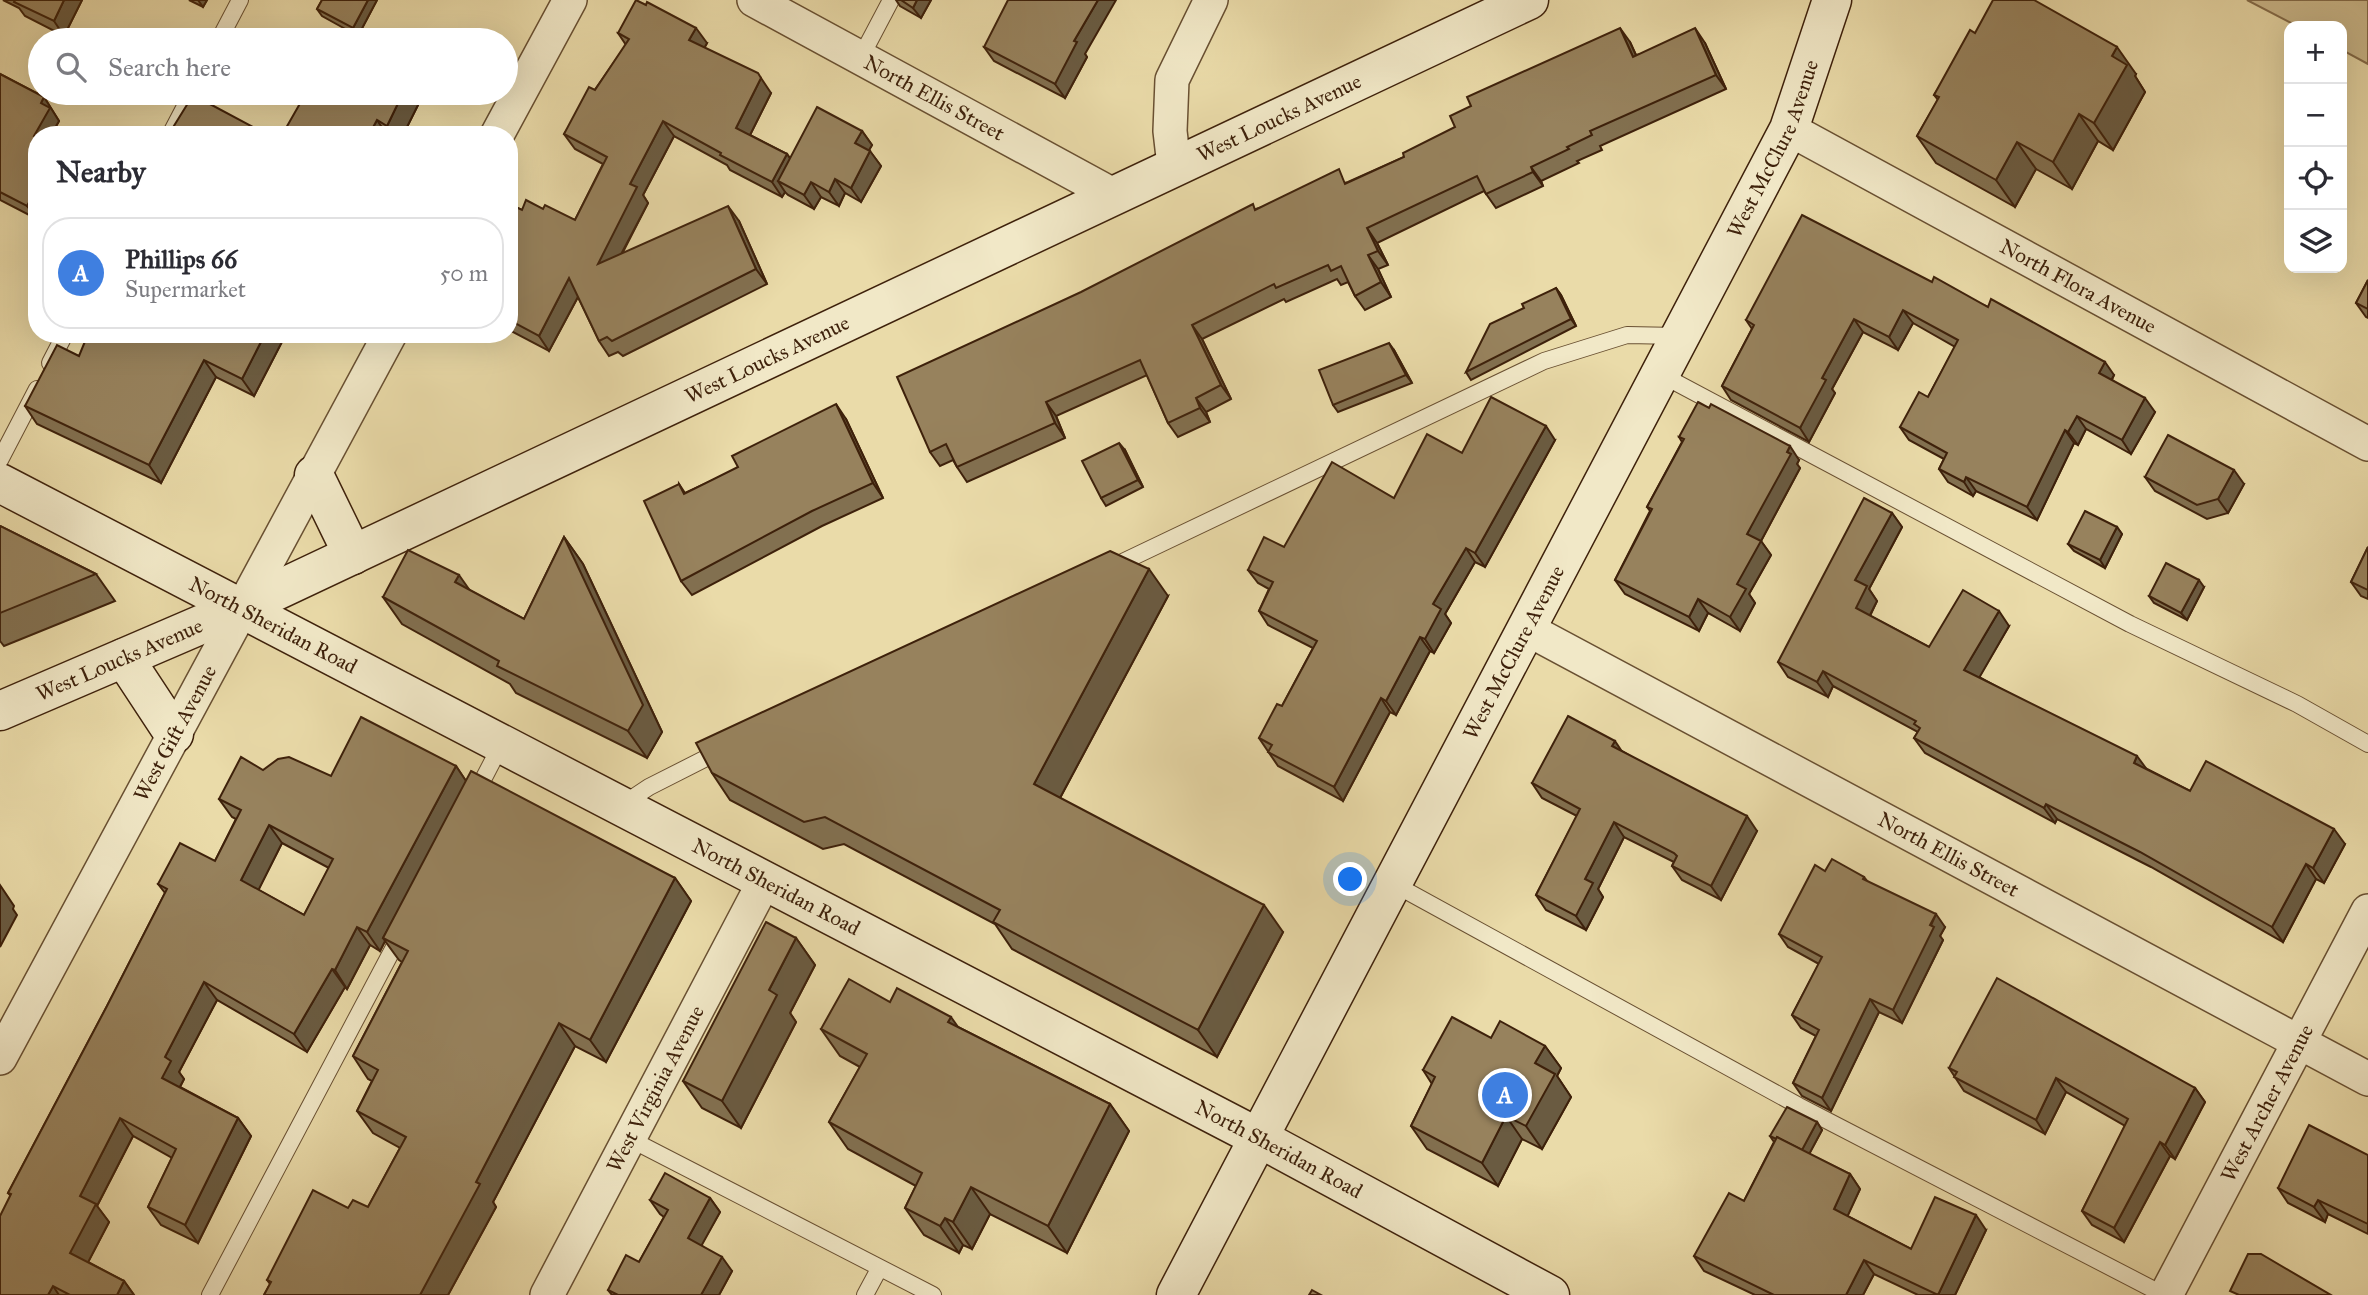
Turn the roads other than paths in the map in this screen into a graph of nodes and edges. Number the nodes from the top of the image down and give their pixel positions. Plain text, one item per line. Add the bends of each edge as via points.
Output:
1 (240, 0) edge
2 (570, 0) edge
3 (754, 0) edge
4 (891, 0) edge
5 (1211, 0) edge
6 (1529, 0) edge
7 (1832, 0) edge
8 (225, 28) edge
9 (861, 57) junction
10 (518, 96) edge
11 (186, 105) edge
12 (513, 105) edge
13 (175, 126) edge
14 (502, 126) edge
15 (1789, 129) junction
16 (1174, 166) junction
17 (1113, 195) junction
18 (1680, 336) junction
19 (60, 343) edge
20 (385, 343) edge
21 (1660, 374) junction
22 (2368, 444) edge
23 (0, 460) edge
24 (314, 475) junction
25 (0, 483) edge
26 (353, 555) junction
27 (1090, 578) edge
28 (242, 607) junction
29 (1527, 629) junction
30 (124, 658) junction
31 (0, 711) edge
32 (174, 734) junction
33 (502, 743) junction
34 (736, 744) edge
35 (2368, 744) edge
36 (621, 806) junction
37 (468, 808) edge
38 (764, 882) junction
39 (1392, 883) junction
40 (2368, 911) edge
41 (410, 917) edge
42 (2298, 1042) junction
43 (0, 1058) edge
44 (2368, 1079) edge
45 (1259, 1138) junction
46 (630, 1139) junction
47 (879, 1269) junction
48 (210, 1295) edge
49 (547, 1295) edge
50 (865, 1295) edge
51 (933, 1295) edge
52 (1177, 1295) edge
53 (1550, 1295) edge
54 (2165, 1295) edge

1 - 8 lane
2 - 10 street
3 - 9 street, North Ellis Street
4 - 9 lane
5 - 16 street via 1172,80
6 - 16 street, West Loucks Avenue
7 - 15 street, West McClure Avenue
9 - 17 street, North Ellis Street
11 - 13 lane
12 - 14 street
15 - 18 street, West McClure Avenue
15 - 22 street, North Flora Avenue
16 - 17 street, West Loucks Avenue
17 - 26 street, West Loucks Avenue
18 - 21 street, West McClure Avenue
18 - 27 lane via 1627,335 1544,362
19 - 23 lane
20 - 24 street, West Gift Avenue
21 - 29 street, West McClure Avenue
21 - 35 lane via 2130,624 2297,704
24 - 26 street
24 - 28 street, West Gift Avenue
25 - 28 street, North Sheridan Road
26 - 28 street, West Loucks Avenue
28 - 30 street, West Loucks Avenue
28 - 32 street, West Gift Avenue
28 - 33 street, North Sheridan Road
29 - 39 street, West McClure Avenue
29 - 42 street, North Ellis Street
30 - 31 street, West Loucks Avenue
30 - 32 street
32 - 43 street, West Gift Avenue
33 - 36 street, North Sheridan Road
33 - 37 lane
34 - 36 lane
36 - 38 street, North Sheridan Road
38 - 45 street, North Sheridan Road
38 - 46 street, West Virginia Avenue
39 - 45 street, West McClure Avenue
39 - 54 lane via 1799,1106
40 - 42 street, West Archer Avenue
41 - 48 lane
42 - 44 street, North Ellis Street
42 - 54 street, West Archer Avenue
45 - 52 street, West McClure Avenue
45 - 53 street, North Sheridan Road
46 - 47 lane
46 - 49 street, West Virginia Avenue
47 - 50 lane
47 - 51 lane

